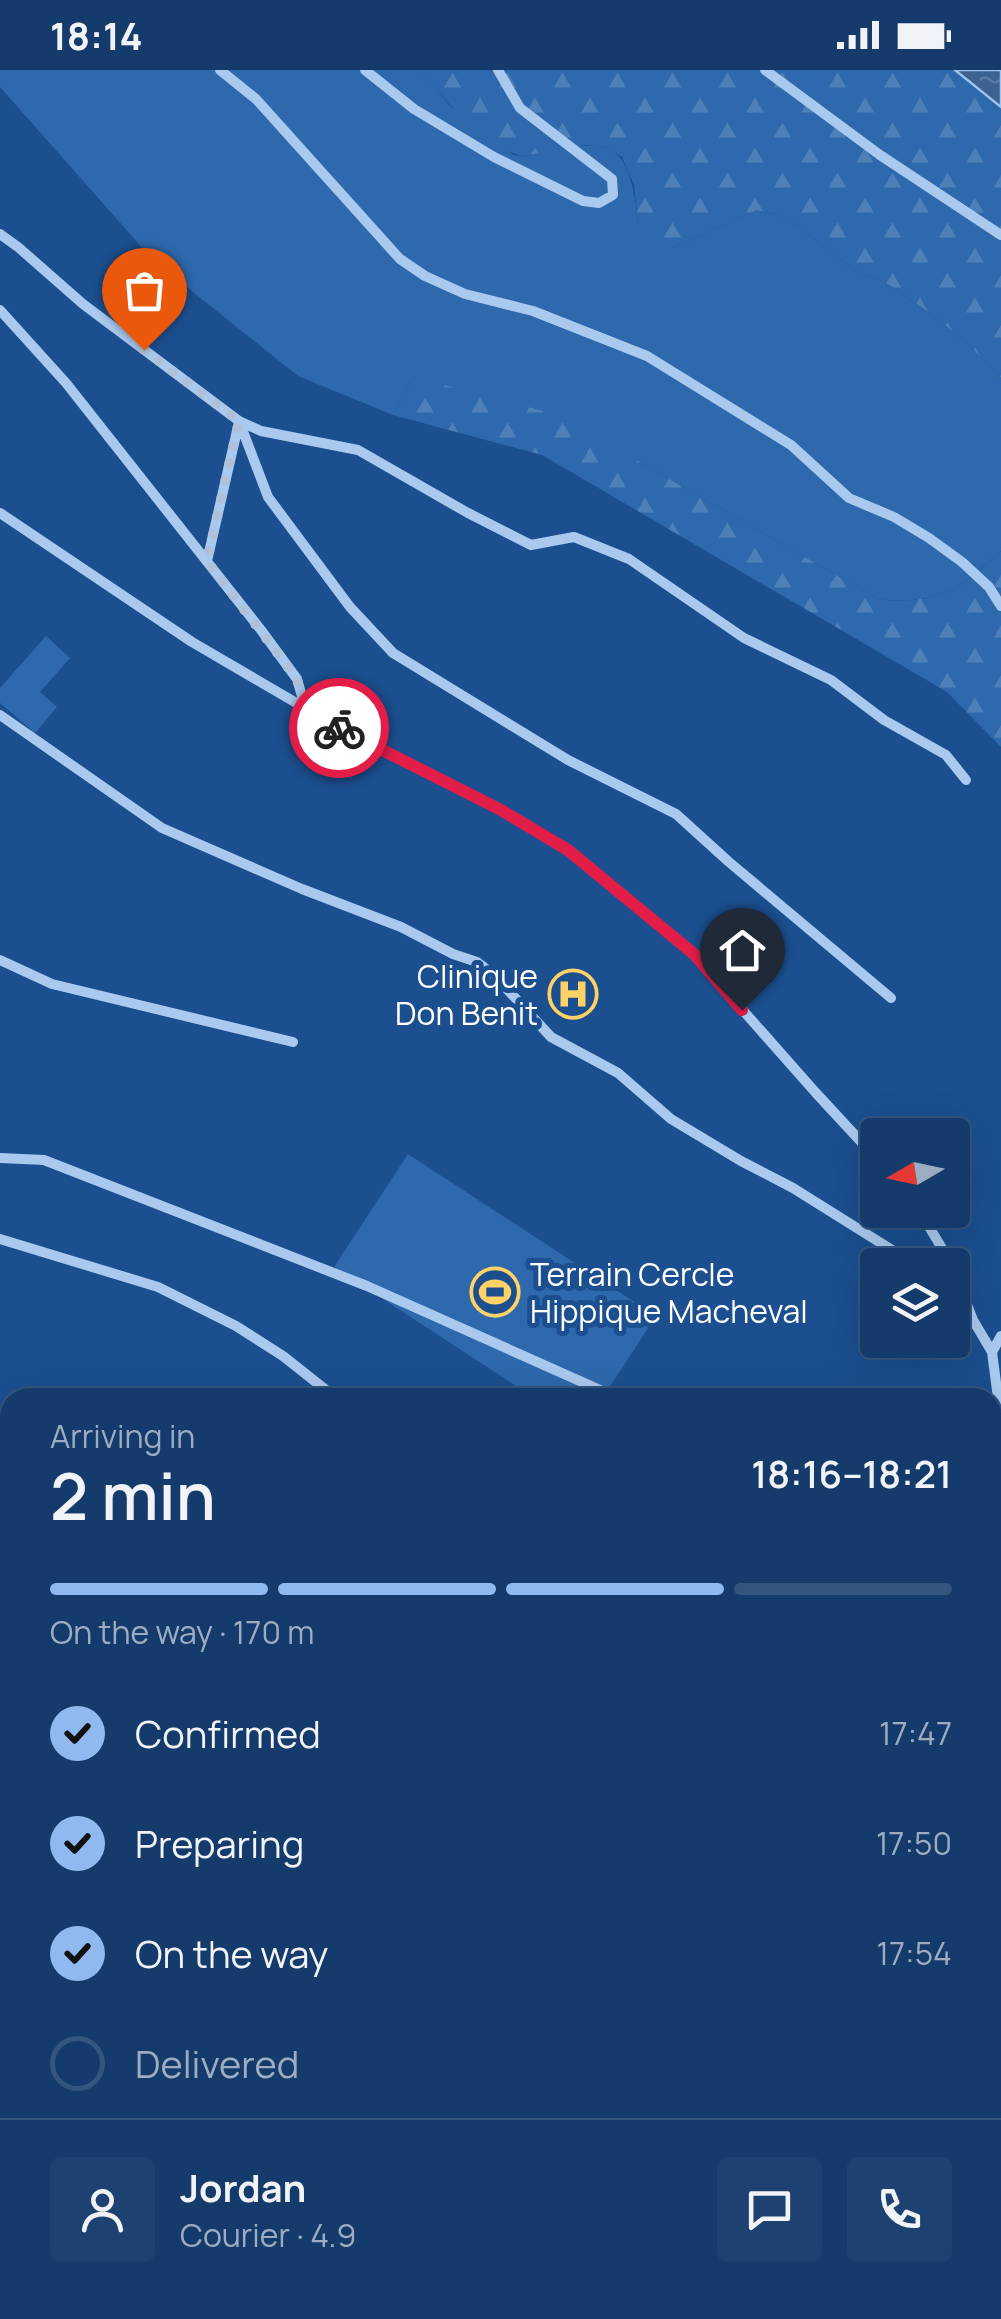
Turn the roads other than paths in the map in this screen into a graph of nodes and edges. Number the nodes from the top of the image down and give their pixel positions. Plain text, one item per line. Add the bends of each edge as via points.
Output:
1 (220, 70) edge
2 (365, 70) edge
3 (498, 70) edge
4 (765, 70) edge
5 (0, 234) edge
6 (1001, 234) edge
7 (0, 310) edge
8 (239, 421) junction
9 (0, 513) edge
10 (207, 561) junction
11 (1001, 606) edge
12 (305, 708) junction
13 (0, 715) edge
14 (966, 780) dead end
15 (0, 960) edge
16 (892, 998) dead end
17 (293, 1042) dead end
18 (860, 1141) edge
19 (0, 1158) edge
20 (0, 1239) edge
21 (889, 1248) edge
22 (970, 1310) edge
23 (970, 1316) edge
24 (974, 1320) junction
25 (1001, 1336) edge
26 (992, 1352) junction
27 (323, 1388) edge
28 (596, 1388) edge
29 (997, 1388) edge

1 - 11 street via 256,99 400,259 464,294 533,310 647,356 791,445 848,498 929,538 990,587
2 - 3 street via 414,109 512,166 583,201 600,203 613,195 612,179 520,108
4 - 6 street
5 - 8 street
7 - 10 street
8 - 10 street
8 - 14 street via 358,450 531,545 574,537 630,559 744,638 831,680 946,755
8 - 16 street via 268,497 393,653 568,760 676,814
9 - 12 street via 192,642
10 - 12 street via 297,679
12 - 18 street via 568,850 694,954
13 - 21 street via 162,828 476,962 551,1037 618,1072 671,1119
15 - 17 street via 52,984
19 - 28 street via 44,1160 367,1286
20 - 27 street via 158,1287 268,1346
22 - 24 street
23 - 24 street
24 - 26 street
25 - 26 street
26 - 29 street

